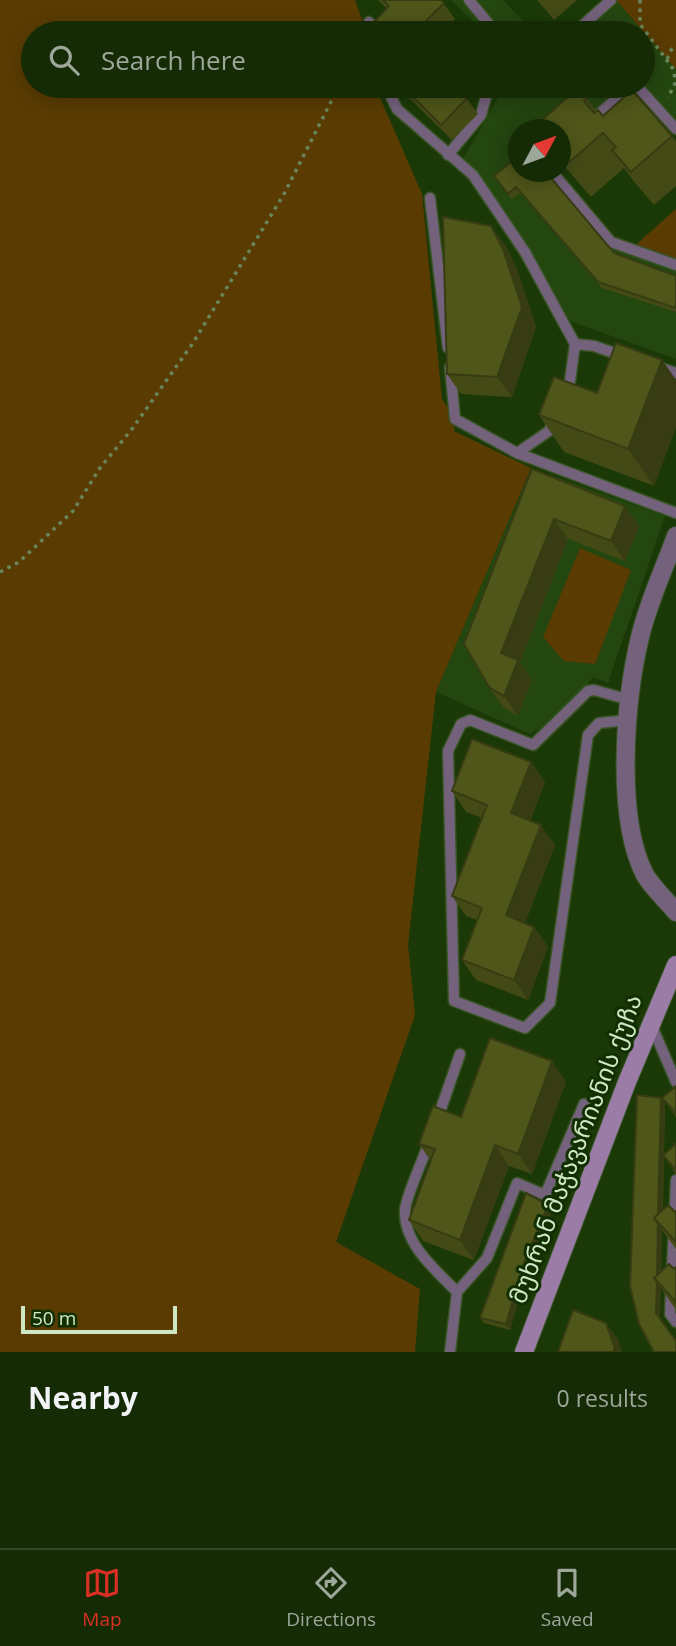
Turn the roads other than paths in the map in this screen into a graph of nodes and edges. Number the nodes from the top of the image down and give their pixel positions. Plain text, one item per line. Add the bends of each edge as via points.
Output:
1 (469, 0) edge
2 (611, 0) edge
3 (486, 21) edge
4 (588, 21) edge
5 (392, 98) edge
6 (486, 98) edge
7 (617, 98) edge
8 (648, 98) edge
9 (676, 129) edge
10 (581, 130) edge
11 (448, 155) junction
12 (560, 182) edge
13 (430, 198) dead end
14 (676, 265) edge
15 (575, 344) junction
16 (641, 362) edge
17 (652, 366) edge
18 (676, 373) edge
19 (517, 453) junction
20 (676, 513) edge
21 (676, 536) edge
22 (630, 700) junction
23 (628, 720) junction
24 (676, 912) edge
25 (676, 965) edge
26 (650, 1024) junction
27 (460, 1054) dead end
28 (676, 1082) edge
29 (584, 1104) dead end
30 (676, 1180) edge
31 (457, 1292) junction
32 (676, 1322) edge
33 (450, 1352) edge
34 (524, 1352) edge

1 - 3 lane
2 - 4 lane
5 - 11 lane via 397,109
6 - 11 lane via 481,115
7 - 10 lane
8 - 9 lane
11 - 15 lane via 473,175 525,252
12 - 14 lane via 611,242
13 - 19 lane via 455,419
15 - 16 lane
15 - 19 lane via 569,388 549,431
17 - 18 lane
19 - 20 lane
21 - 22 street via 640,636
22 - 23 street
22 - 23 lane via 588,691 533,745 481,723 470,720 461,724 449,751 454,1001 525,1028 550,1003 588,735 599,723
23 - 24 street via 625,786 632,840 646,876
25 - 26 main road, მუხრან მაჭავარიანის ქუჩა
26 - 28 lane
26 - 34 main road, მუხრან მაჭავარიანის ქუჩა
27 - 31 lane via 405,1210 409,1235
29 - 31 lane via 545,1195 517,1183 487,1258
30 - 32 lane via 670,1314
31 - 33 lane

